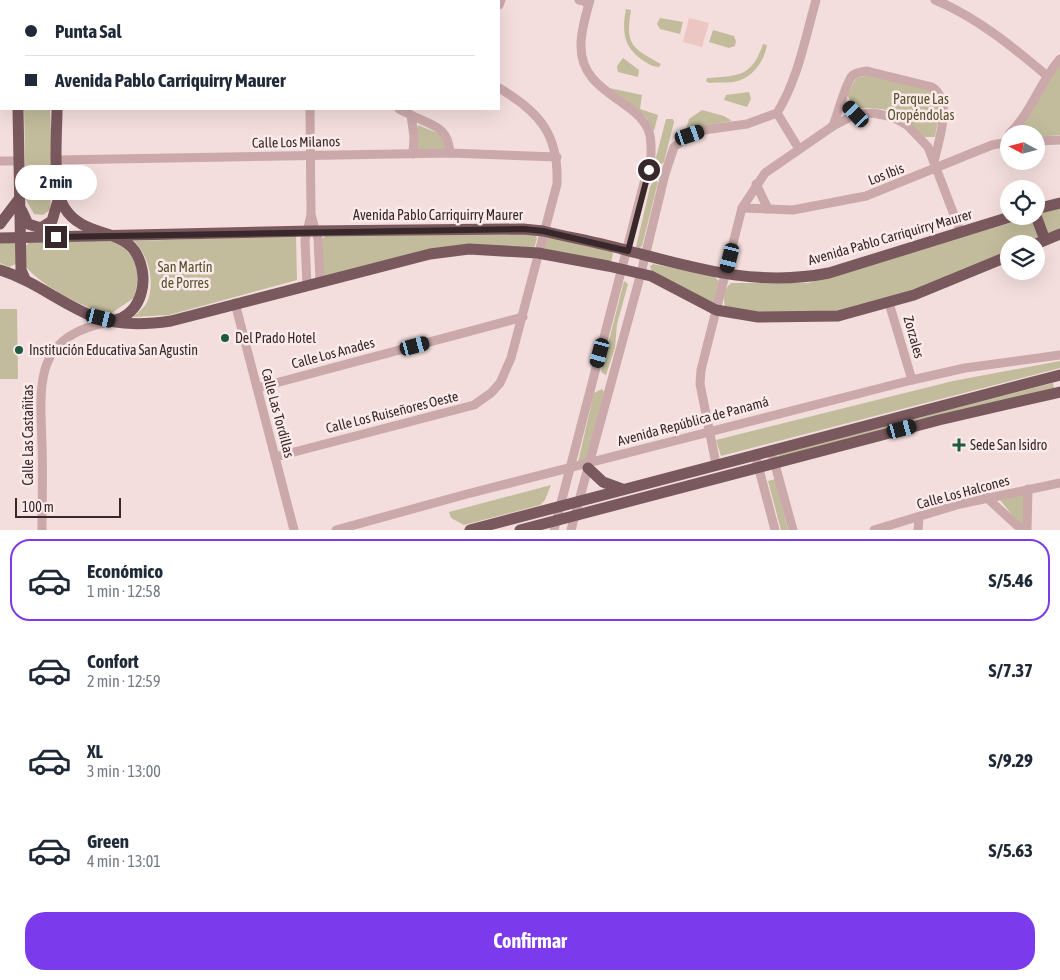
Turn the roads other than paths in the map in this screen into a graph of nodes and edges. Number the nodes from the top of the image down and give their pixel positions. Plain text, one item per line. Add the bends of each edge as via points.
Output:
1 (579, 0) edge
2 (816, 0) edge
3 (935, 0) edge
4 (590, 1) edge
5 (1060, 59) edge
6 (1046, 76) junction
7 (500, 87) edge
8 (843, 101) junction
9 (18, 110) edge
10 (57, 110) edge
11 (310, 110) edge
12 (401, 110) edge
13 (777, 113) junction
14 (856, 114) junction
15 (411, 115) junction
16 (1021, 125) edge
17 (833, 126) junction
18 (552, 138) junction
19 (1000, 140) edge
20 (1060, 140) edge
21 (1045, 141) edge
22 (1000, 144) edge
23 (992, 145) junction
24 (799, 148) junction
25 (450, 153) junction
26 (413, 154) junction
27 (310, 155) junction
28 (557, 156) junction
29 (536, 157) junction
30 (56, 160) junction
31 (0, 161) edge
32 (19, 161) junction
33 (935, 166) junction
34 (649, 170) junction
35 (665, 174) junction
36 (756, 184) junction
37 (60, 192) junction
38 (19, 201) junction
39 (1060, 203) edge
40 (1045, 207) edge
41 (742, 208) junction
42 (768, 209) junction
43 (1000, 220) edge
44 (0, 224) edge
45 (311, 231) junction
46 (543, 231) junction
47 (961, 233) junction
48 (1060, 234) edge
49 (110, 236) junction
50 (0, 238) edge
51 (20, 238) junction
52 (1045, 240) edge
53 (628, 251) junction
54 (538, 253) junction
55 (646, 256) junction
56 (1000, 260) edge
57 (623, 269) junction
58 (0, 270) edge
59 (641, 273) junction
60 (725, 275) junction
61 (26, 280) junction
62 (320, 281) junction
63 (307, 284) junction
64 (235, 303) junction
65 (889, 303) junction
66 (716, 310) junction
67 (523, 317) junction
68 (112, 321) junction
69 (502, 322) junction
70 (516, 342) junction
71 (1060, 356) edge
72 (1060, 375) edge
73 (593, 380) junction
74 (912, 380) junction
75 (610, 384) junction
76 (257, 388) junction
77 (1060, 392) edge
78 (708, 432) junction
79 (772, 450) junction
80 (755, 454) junction
81 (275, 457) junction
82 (775, 463) junction
83 (716, 464) junction
84 (589, 465) junction
85 (759, 467) junction
86 (570, 468) junction
87 (1060, 483) edge
88 (622, 489) junction
89 (1028, 489) junction
90 (986, 498) junction
91 (578, 502) junction
92 (560, 508) junction
93 (575, 515) junction
94 (919, 517) junction
95 (556, 525) edge
96 (42, 530) edge
97 (294, 530) edge
98 (336, 530) edge
99 (470, 530) edge
100 (520, 530) edge
101 (571, 530) edge
102 (775, 530) edge
103 (793, 530) edge
104 (874, 530) edge
105 (918, 530) edge
106 (1022, 530) edge
107 (1027, 530) edge

1 - 4 street
2 - 13 street via 790,92
3 - 6 street via 1014,49
4 - 34 street via 581,46 587,70 602,88 647,127 651,143
5 - 6 street
6 - 16 street
7 - 18 street, Calle Los Ruiseñores Oeste via 535,114
8 - 14 street
8 - 17 street
8 - 33 street via 852,76 860,72 938,91 943,100
9 - 32 main road
10 - 30 main road
11 - 27 street
12 - 15 street
13 - 24 street
13 - 35 street via 747,124 690,135 674,147
14 - 17 street
14 - 33 street via 893,117 907,125 928,147
15 - 25 street via 446,133
15 - 26 street
17 - 24 street
18 - 28 street, Calle Los Ruiseñores Oeste
18 - 29 street via 548,148
19 - 23 street
20 - 21 street
22 - 23 street, Los Ibis
23 - 33 street, Los Ibis
24 - 36 street via 771,168
25 - 26 street, Calle Los Milanos
25 - 29 street, Calle Los Milanos
26 - 27 street, Calle Los Milanos
27 - 30 street, Calle Los Milanos
27 - 45 street
28 - 29 street, Calle Los Milanos
28 - 46 street, Calle Los Ruiseñores Oeste via 557,184
30 - 37 main road
31 - 32 street
32 - 38 main road
33 - 42 street, Los Ibis via 866,196 793,210
33 - 47 street
34 - 35 street
34 - 53 street
35 - 55 street
36 - 41 street
36 - 42 street
37 - 38 main road via 56,214 41,228 25,221
37 - 49 main road via 64,207 81,225
38 - 44 main road
38 - 51 main road
39 - 40 main road
41 - 42 street, Los Ibis
41 - 60 street
43 - 47 main road, Avenida Pablo Carriquirry Maurer
45 - 46 main road, Avenida Pablo Carriquirry Maurer
45 - 49 main road, Avenida Pablo Carriquirry Maurer
45 - 62 street
45 - 63 street
46 - 53 main road, Avenida Pablo Carriquirry Maurer
46 - 54 street, Calle Los Ruiseñores Oeste
47 - 60 main road, Avenida Pablo Carriquirry Maurer via 829,273 771,279
48 - 52 main road
49 - 51 main road, Avenida Pablo Carriquirry Maurer
49 - 68 main road via 133,250 142,266 144,280 135,304 120,319
50 - 51 main road, Avenida Pablo Carriquirry Maurer
51 - 61 main road via 21,270
53 - 55 main road, Avenida Pablo Carriquirry Maurer
53 - 57 street
54 - 57 main road
54 - 62 main road via 459,250
54 - 67 street, Calle Los Ruiseñores Oeste
55 - 59 street
55 - 60 main road, Avenida Pablo Carriquirry Maurer
56 - 65 main road
57 - 59 main road
57 - 73 street
58 - 61 main road
59 - 66 main road
59 - 75 street
60 - 66 street
61 - 68 main road via 91,316
62 - 63 main road
63 - 64 main road
64 - 68 main road via 170,322 139,324
64 - 76 street, Calle Las Tordillas
65 - 66 main road via 838,316 758,317
65 - 74 street, Zorzales
66 - 78 street via 700,377
67 - 69 street, Calle Los Anades
67 - 70 street, Calle Los Ruiseñores Oeste
68 - 96 street, Calle Las Castañitas via 88,325 69,336 55,346 43,370 39,405
69 - 70 street via 511,330
69 - 76 street, Calle Los Anades
70 - 81 street, Calle Los Ruiseñores Oeste via 500,383 474,405
71 - 74 street, Avenida República de Panamá via 965,368
72 - 79 main road
73 - 75 street
73 - 86 street
74 - 78 street, Avenida República de Panamá
75 - 84 street
76 - 81 street, Calle Las Tordillas
77 - 82 main road
78 - 83 street
78 - 84 street, Avenida República de Panamá
79 - 80 main road
79 - 82 street
80 - 83 main road
80 - 85 street
81 - 97 street, Calle Las Tordillas
82 - 85 main road
82 - 103 street
83 - 88 main road
84 - 86 street, Avenida República de Panamá
84 - 88 main road via 603,482
84 - 91 street
85 - 93 main road
85 - 102 street
86 - 92 street
86 - 98 street, Avenida República de Panamá
87 - 89 street, Calle Los Halcones
88 - 91 main road
89 - 90 street, Calle Los Halcones
89 - 107 street
90 - 94 street, Calle Los Halcones
90 - 106 street
91 - 92 main road
91 - 93 street
92 - 95 street
92 - 99 main road
93 - 95 main road
93 - 101 street
94 - 104 street, Calle Los Halcones
94 - 105 street
95 - 100 main road

